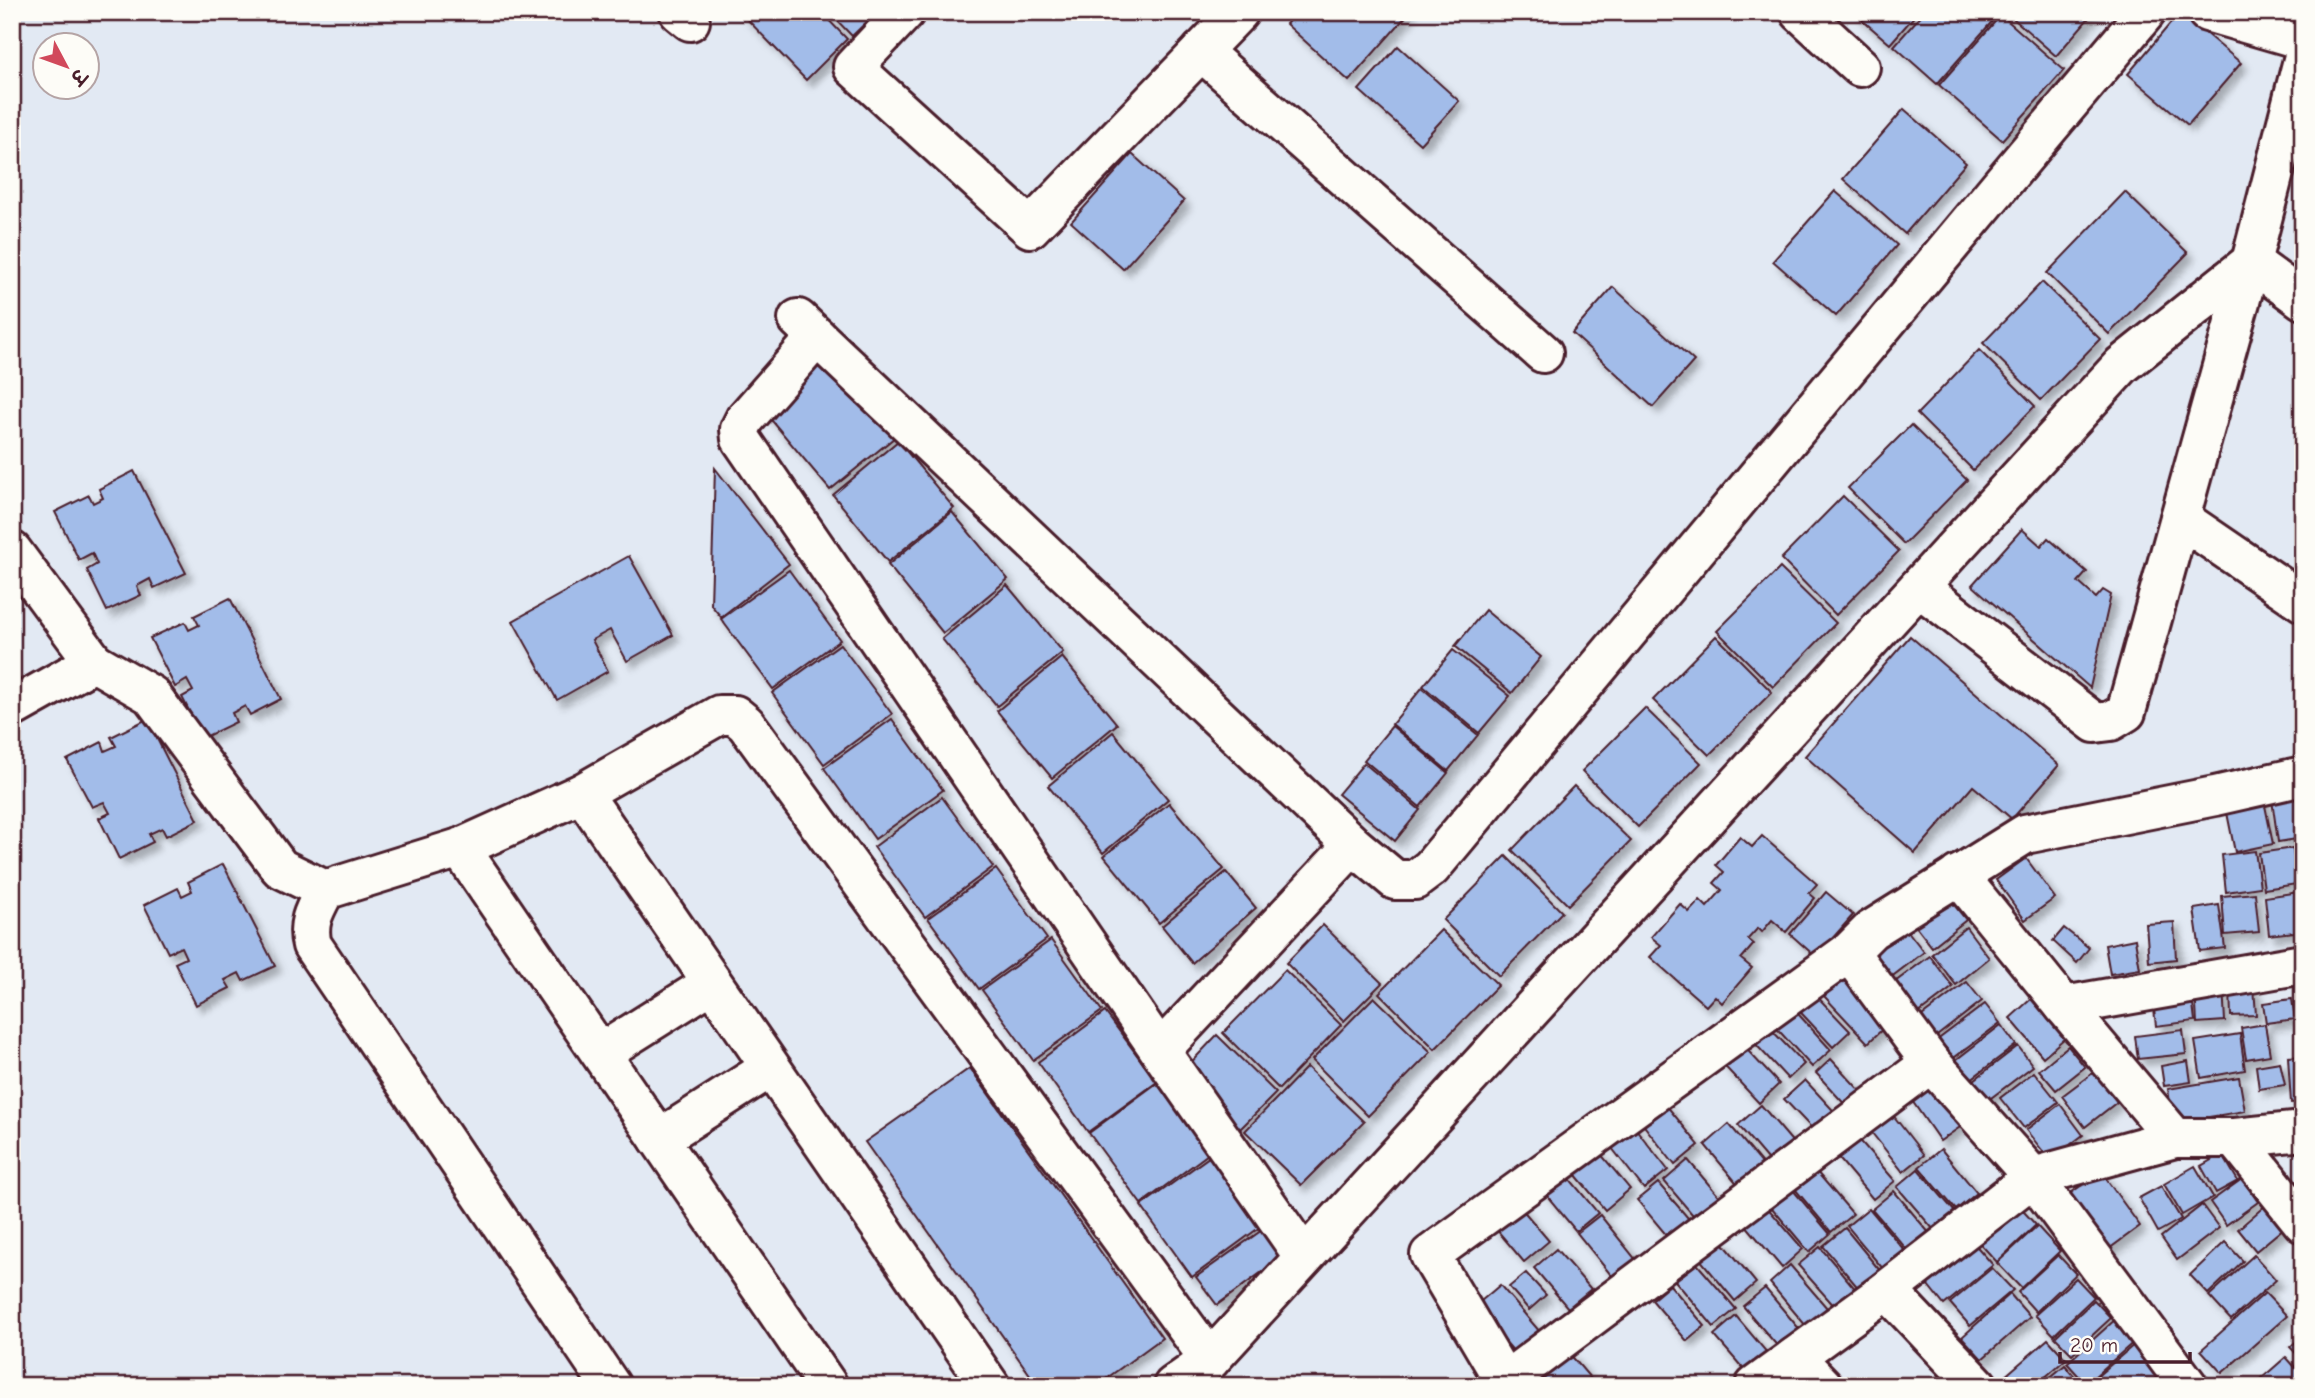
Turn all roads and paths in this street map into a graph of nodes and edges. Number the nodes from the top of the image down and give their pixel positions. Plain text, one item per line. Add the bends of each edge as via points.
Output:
1 (905, 12) edge
2 (1239, 12) edge
3 (1800, 12) edge
4 (2146, 12) edge
5 (2207, 12) edge
6 (2303, 40) edge
7 (1200, 51) junction
8 (2303, 60) edge
9 (1860, 66) dead end
10 (2251, 262) junction
11 (2303, 300) edge
12 (1543, 353) dead end
13 (2180, 518) junction
14 (12, 551) edge
15 (1919, 587) junction
16 (2303, 602) edge
17 (94, 662) junction
18 (12, 708) edge
19 (2303, 776) edge
20 (582, 793) junction
21 (1353, 845) junction
22 (460, 848) junction
23 (1958, 875) junction
24 (325, 890) junction
25 (1849, 952) junction
26 (2303, 964) edge
27 (712, 983) junction
28 (2064, 1006) junction
29 (1160, 1051) junction
30 (601, 1053) junction
31 (1931, 1063) junction
32 (771, 1068) junction
33 (2303, 1131) edge
34 (2175, 1138) junction
35 (2235, 1138) junction
36 (660, 1139) junction
37 (2033, 1177) junction
38 (2303, 1223) edge
39 (1304, 1257) junction
40 (1887, 1290) junction
41 (1795, 1357) junction
42 (1209, 1360) junction
43 (1502, 1384) edge
44 (611, 1386) edge
45 (828, 1386) edge
46 (990, 1386) edge
47 (1173, 1386) edge
48 (1755, 1386) edge
49 (1822, 1386) edge
50 (1978, 1386) edge
51 (2188, 1386) edge

1 - 7 street via 853,67 1030,228
2 - 7 street
3 - 9 street
4 - 21 street via 1431,868 1415,880 1395,880
5 - 6 street
7 - 12 street
8 - 10 street
10 - 11 street
10 - 13 street
10 - 15 street via 2122,365
13 - 15 street via 2126,712 2111,721 2095,723
13 - 16 street
14 - 17 street
15 - 39 street
17 - 18 street
17 - 24 street via 150,695 281,868
19 - 23 street via 2025,834
20 - 22 street
20 - 27 street
20 - 42 street via 719,715 735,715 747,724
21 - 29 street
21 - 29 street via 808,328 745,419 741,439
22 - 24 street
22 - 30 street
23 - 25 street via 1871,930
23 - 28 street
24 - 44 street via 311,918 312,945
25 - 31 street
25 - 43 street via 1430,1255
26 - 28 street
27 - 30 street
27 - 32 street
28 - 34 street
29 - 39 street
30 - 36 street
31 - 37 street
31 - 43 street
32 - 36 street
32 - 46 street
33 - 35 street
34 - 35 street
34 - 37 street
35 - 38 street
36 - 45 street
37 - 40 street
37 - 51 street
39 - 42 street
40 - 41 street
40 - 50 street
41 - 48 street
41 - 49 street
42 - 47 street

